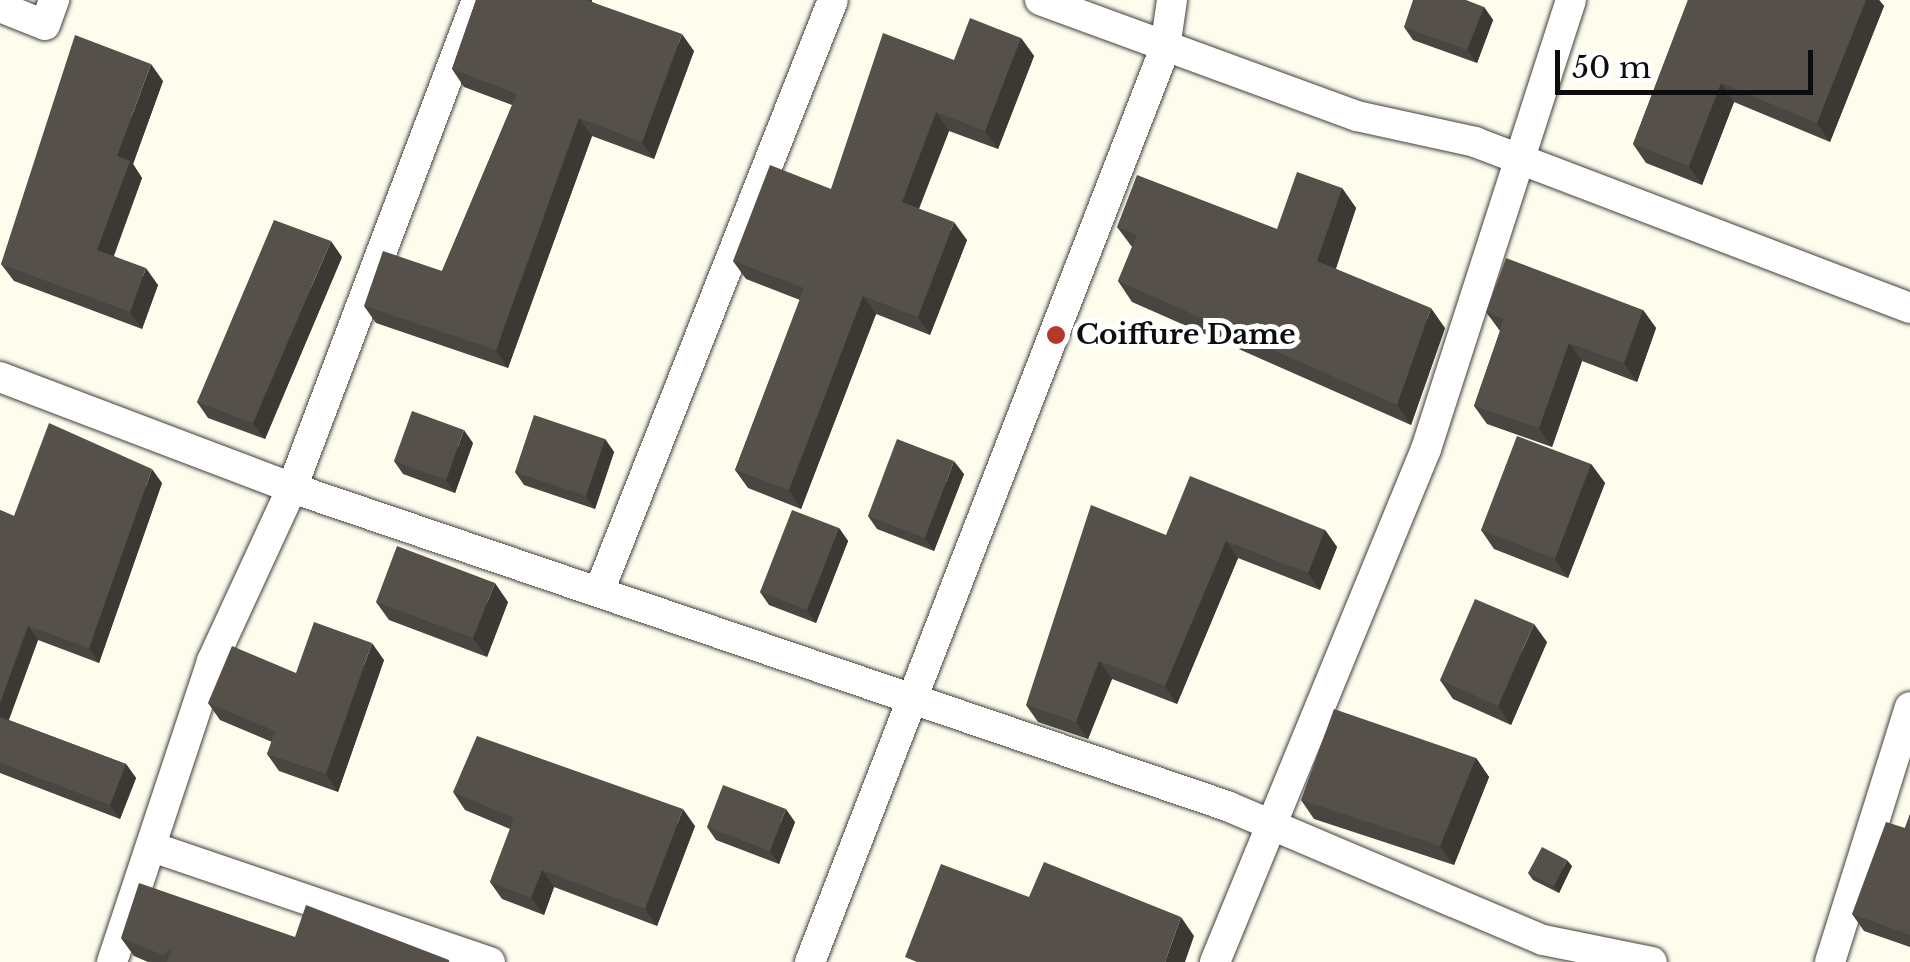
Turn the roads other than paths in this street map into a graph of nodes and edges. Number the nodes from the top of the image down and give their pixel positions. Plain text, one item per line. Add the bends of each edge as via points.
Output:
1 (54, 0) edge
2 (477, 0) edge
3 (833, 0) edge
4 (1040, 0) edge
5 (1172, 0) edge
6 (1571, 0) edge
7 (0, 7) edge
8 (1164, 48) junction
9 (1525, 161) junction
10 (1910, 308) edge
11 (0, 377) edge
12 (292, 488) junction
13 (600, 589) junction
14 (920, 698) junction
15 (1910, 708) edge
16 (1269, 823) junction
17 (152, 846) junction
18 (112, 962) edge
19 (490, 962) edge
20 (810, 962) edge
21 (1215, 962) edge
22 (1652, 962) edge
23 (1830, 962) edge

1 - 7 street via 45,25
2 - 12 street
3 - 13 street
4 - 8 street
5 - 8 street
6 - 9 street via 1542,71
8 - 9 street via 1356,116
8 - 14 street
9 - 10 street
9 - 16 street via 1426,449
11 - 12 street
12 - 13 street
12 - 17 street via 212,661
13 - 14 street
14 - 16 street
14 - 20 street
15 - 23 street
16 - 21 street
16 - 22 street via 1542,940
17 - 18 street
17 - 19 street

